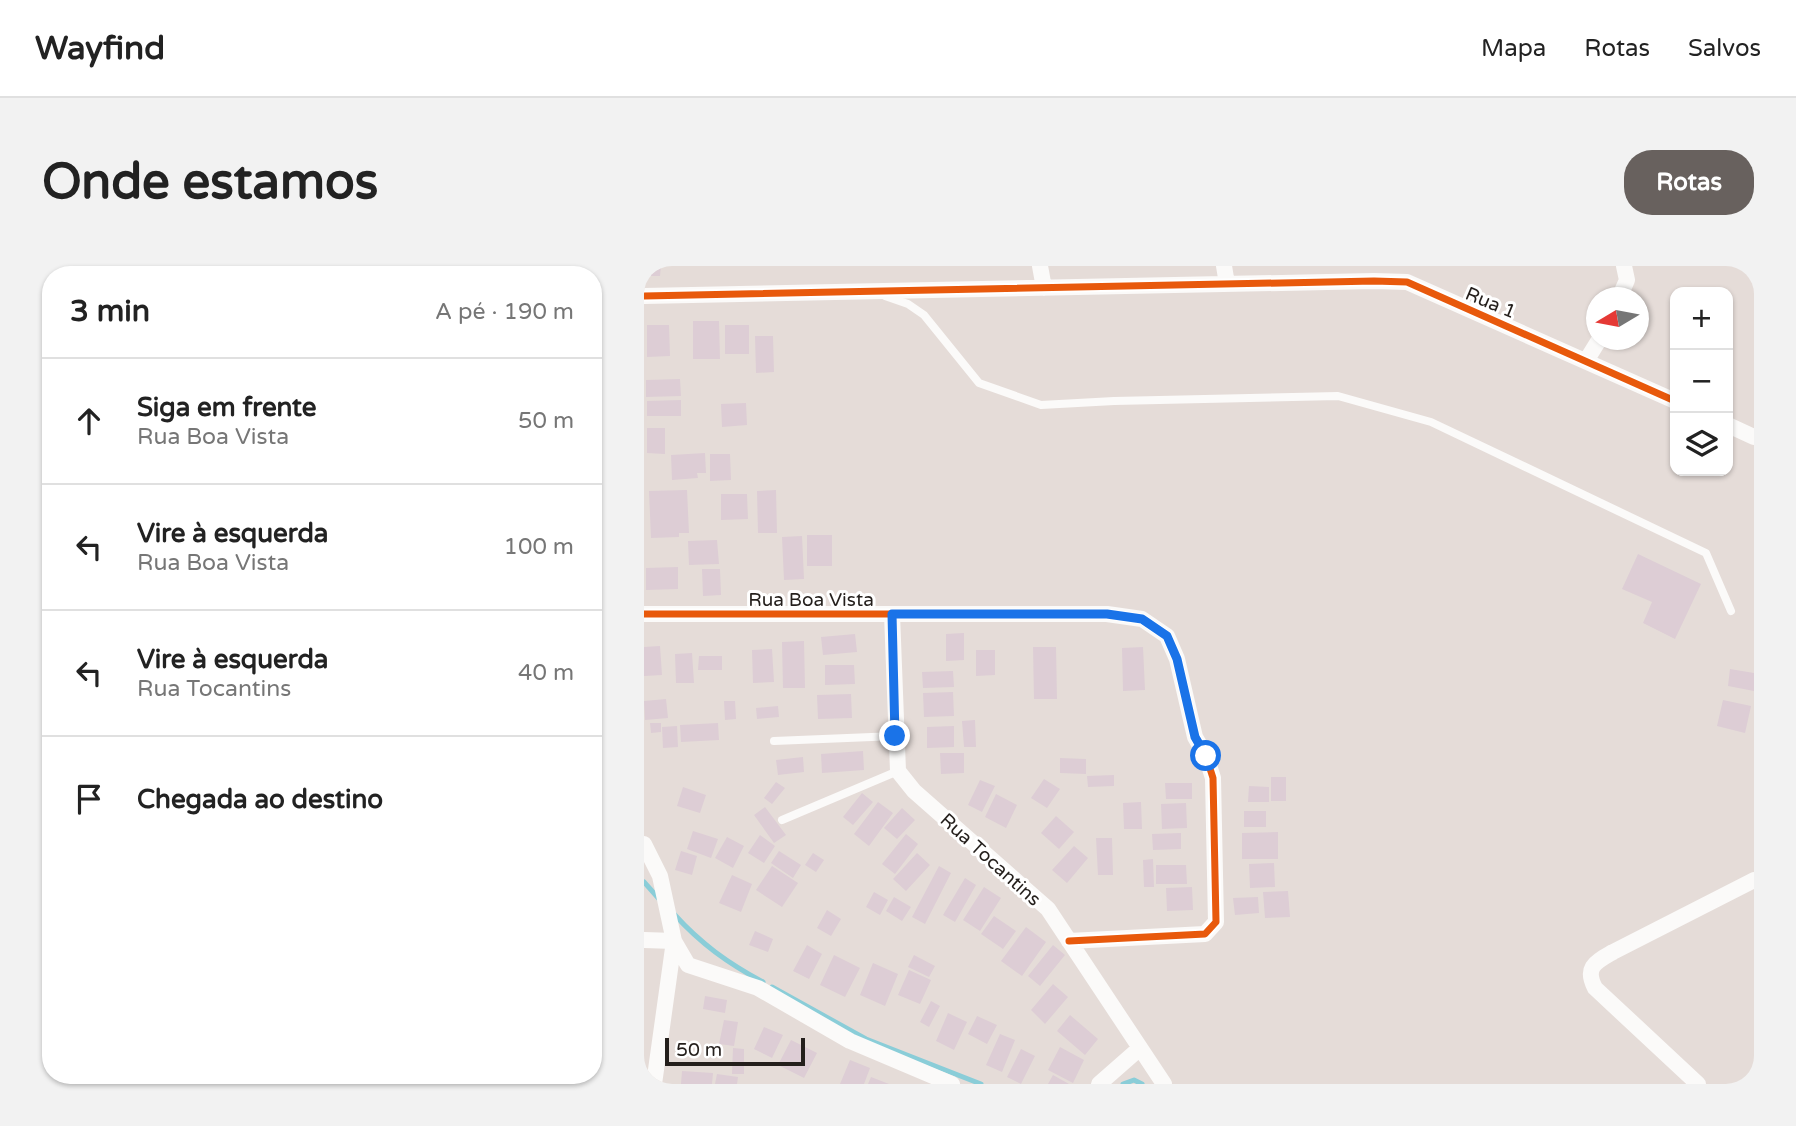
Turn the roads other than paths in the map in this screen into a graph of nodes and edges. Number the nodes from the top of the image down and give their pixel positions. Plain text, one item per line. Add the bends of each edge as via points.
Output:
1 (1040, 266) edge
2 (1224, 266) edge
3 (1624, 266) edge
4 (1408, 274) edge
5 (1227, 284) junction
6 (1624, 287) edge
7 (1044, 288) junction
8 (864, 291) junction
9 (644, 296) edge
10 (1593, 350) edge
11 (1586, 361) junction
12 (1670, 399) edge
13 (1733, 427) edge
14 (1754, 437) edge
15 (1731, 611) dead end
16 (644, 614) edge
17 (892, 614) junction
18 (895, 736) junction
19 (774, 741) dead end
20 (898, 771) junction
21 (782, 820) dead end
22 (644, 845) edge
23 (1754, 880) edge
24 (644, 940) edge
25 (674, 940) junction
26 (1069, 941) junction
27 (1140, 1048) junction
28 (654, 1084) edge
29 (952, 1084) edge
30 (1099, 1084) edge
31 (1164, 1084) edge
32 (1698, 1084) edge

1 - 7 street
2 - 5 street
3 - 6 street
4 - 5 street, Rua 1 via 1374,281
4 - 11 street, Rua 1
5 - 7 street, Rua 1
7 - 8 street, Rua 1
8 - 9 street, Rua 1
8 - 15 lane via 908,304 925,315 979,383 1041,405 1338,396 1431,422 1706,552
10 - 11 street
11 - 12 street, Rua 1
13 - 14 street
16 - 17 street, Rua Boa Vista
17 - 18 street
17 - 26 street, Rua Boa Vista via 1107,614 1142,619 1167,636 1195,737 1213,778 1216,922 1205,934
18 - 19 lane
18 - 20 street
20 - 21 lane
20 - 26 street, Rua Tocantins via 914,791 1048,909
22 - 25 street via 660,876
23 - 32 street via 1613,952 1591,969 1595,988
24 - 25 street
25 - 28 street
25 - 29 street via 688,965 758,988 850,1041
26 - 27 street, Rua Tocantins
27 - 30 street
27 - 31 street, Rua Tocantins

